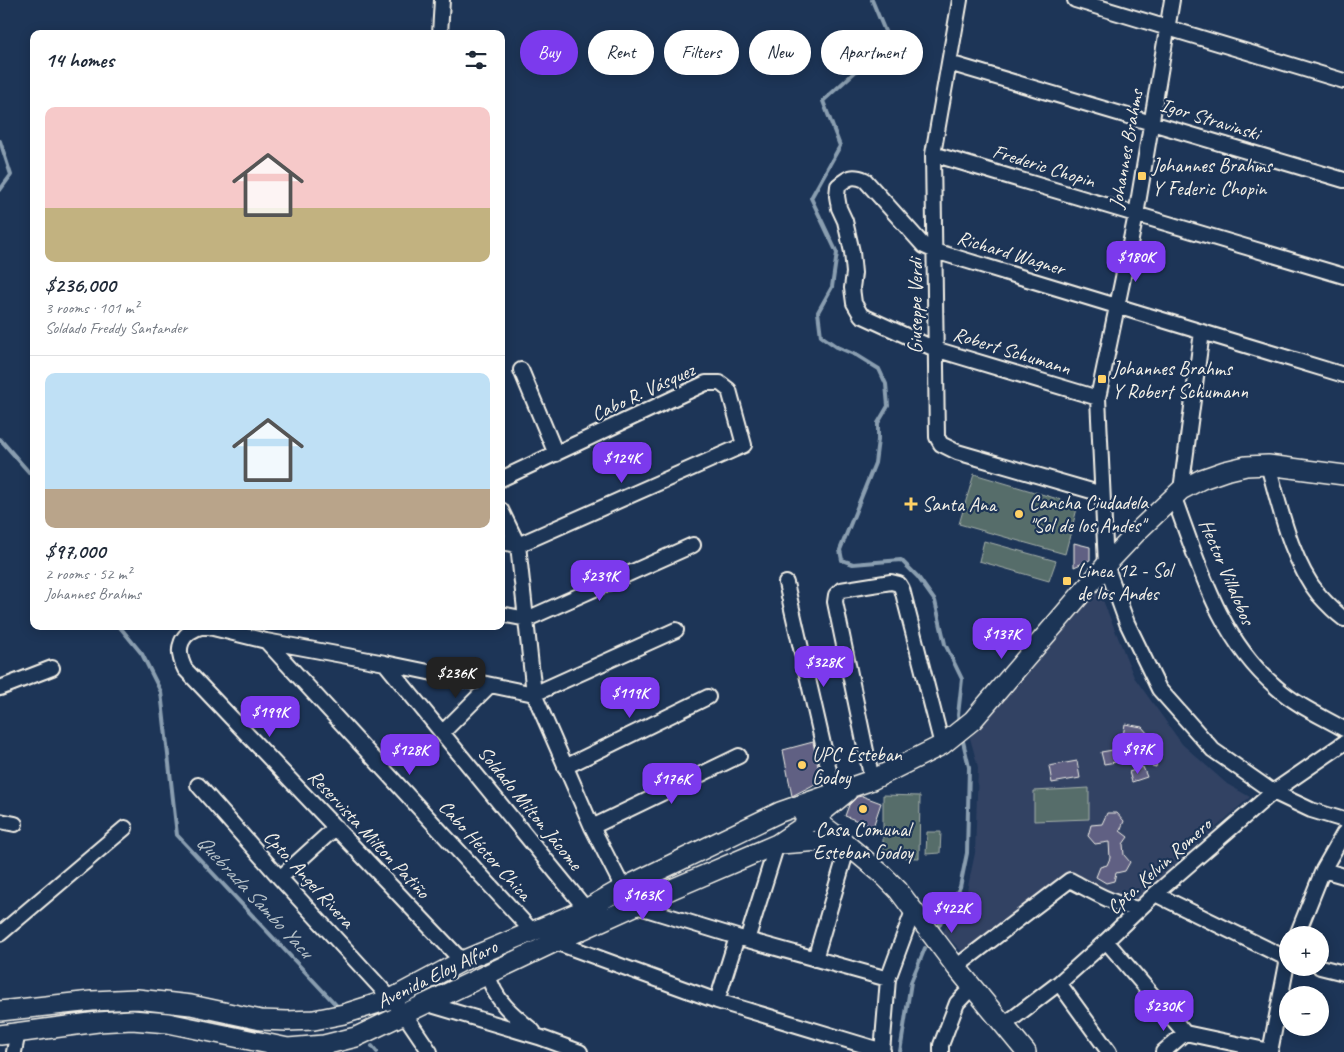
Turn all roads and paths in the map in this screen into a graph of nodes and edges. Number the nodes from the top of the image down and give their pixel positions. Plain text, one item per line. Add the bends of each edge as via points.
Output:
1 (442, 0) edge
2 (960, 0) edge
3 (1075, 0) edge
4 (1172, 0) edge
5 (1167, 26) junction
6 (440, 30) edge
7 (949, 63) junction
8 (1344, 81) edge
9 (1152, 122) junction
10 (933, 154) junction
11 (1344, 180) edge
12 (1136, 215) junction
13 (935, 251) junction
14 (1344, 276) edge
15 (1117, 305) junction
16 (861, 314) joint
17 (1202, 332) junction
18 (935, 349) junction
19 (521, 370) dead end
20 (1344, 375) edge
21 (1098, 398) junction
22 (556, 454) junction
23 (1268, 465) junction
24 (1344, 475) edge
25 (505, 477) edge
26 (1102, 494) junction
27 (1177, 494) junction
28 (505, 518) edge
29 (505, 543) edge
30 (518, 545) junction
31 (693, 545) dead end
32 (1106, 565) junction
33 (786, 583) dead end
34 (505, 615) edge
35 (527, 619) junction
36 (1344, 619) edge
37 (191, 630) edge
38 (221, 630) edge
39 (676, 630) dead end
40 (266, 641) junction
41 (385, 663) junction
42 (52, 668) dead end
43 (490, 685) junction
44 (0, 688) edge
45 (534, 694) junction
46 (708, 696) dead end
47 (1344, 729) edge
48 (442, 733) junction
49 (947, 742) junction
50 (1344, 743) edge
51 (739, 756) dead end
52 (565, 767) junction
53 (864, 783) junction
54 (198, 784) dead end
55 (1273, 792) junction
56 (835, 797) junction
57 (780, 812) junction
58 (814, 819) junction
59 (1344, 820) edge
60 (0, 821) edge
61 (15, 824) dead end
62 (336, 827) junction
63 (592, 827) junction
64 (125, 828) dead end
65 (1344, 833) edge
66 (777, 844) junction
67 (848, 846) junction
68 (1323, 870) junction
69 (1344, 876) edge
70 (280, 878) junction
71 (623, 888) junction
72 (1155, 894) junction
73 (636, 906) junction
74 (586, 909) junction
75 (1138, 909) junction
76 (913, 911) junction
77 (1301, 926) edge
78 (532, 932) junction
79 (0, 934) edge
80 (742, 939) junction
81 (1106, 941) junction
82 (555, 942) junction
83 (1279, 955) edge
84 (815, 959) junction
85 (462, 962) junction
86 (956, 967) junction
87 (1329, 969) edge
88 (1344, 973) edge
89 (488, 974) junction
90 (1284, 976) edge
91 (888, 979) junction
92 (1059, 983) junction
93 (973, 986) junction
94 (391, 999) junction
95 (717, 1001) junction
96 (428, 1004) junction
97 (191, 1005) junction
98 (0, 1011) edge
99 (405, 1015) junction
100 (1004, 1025) junction
101 (186, 1027) junction
102 (1185, 1033) junction
103 (9, 1034) edge
104 (539, 1037) junction
105 (882, 1051) edge
106 (14, 1052) edge
107 (430, 1052) edge
108 (580, 1052) edge
109 (941, 1052) edge
110 (1026, 1052) edge
111 (1109, 1052) edge
112 (1163, 1052) edge
113 (1270, 1052) edge

1 - 6 street
2 - 7 street, Giuseppe Verdi
3 - 5 street
4 - 5 street, Johannes Brahms
5 - 8 street
5 - 9 street, Johannes Brahms
7 - 9 street, Igor Stravinski
7 - 10 street, Giuseppe Verdi
9 - 11 street, Igor Stravinski
9 - 12 street, Johannes Brahms
10 - 12 street, Frederic Chopin
10 - 13 street, Giuseppe Verdi
12 - 14 street, Frederic Chopin
12 - 15 street, Johannes Brahms
13 - 15 street, Richard Wagner
13 - 16 street, Richard Wagner via 924,246 865,180 848,177 838,186 838,208 845,221 852,252 854,303
13 - 18 street, Giuseppe Verdi
15 - 17 street, Richard Wagner
15 - 21 street, Johannes Brahms
16 - 18 street, Robert Schumann
17 - 20 street, Richard Wagner
17 - 27 street
18 - 21 street, Robert Schumann
18 - 26 street, Giuseppe Verdi via 937,437 941,444
19 - 22 street
21 - 26 street, Johannes Brahms
22 - 25 street, Cabo R. Vásquez
22 - 30 street, Cabo R. Vásquez via 706,383 720,383 729,390 744,445
23 - 24 street, Avenida Eloy Alfaro
23 - 27 street, Avenida Eloy Alfaro via 1225,471 1202,479
23 - 36 street via 1284,521 1306,575 1318,594
26 - 32 street, Johannes Brahms
27 - 32 street, Avenida Eloy Alfaro
27 - 47 street, Hector Villalobos via 1220,615 1238,647 1277,689
28 - 30 street
29 - 30 street
30 - 35 street
31 - 35 street
32 - 49 street, Avenida Eloy Alfaro via 973,720
32 - 55 street, Johannes Brahms via 1127,623 1160,689 1213,750
33 - 56 street
34 - 35 street
35 - 45 street
37 - 62 street, Reservista Milton Patiño via 179,651 185,668
38 - 40 street
39 - 45 street
40 - 41 street
40 - 78 street, Cabo Héctor Chica
41 - 43 street
41 - 48 street, Soldado Milton Jácome
42 - 44 street
43 - 45 street
43 - 48 street
45 - 52 street
46 - 52 street
48 - 74 street, Soldado Milton Jácome
49 - 53 street, Avenida Eloy Alfaro
49 - 53 street via 899,584 891,582 841,590 836,594 835,602
50 - 55 street, Cpto. Kelvin Romero
51 - 63 street
52 - 63 street
53 - 56 street, Avenida Eloy Alfaro
54 - 70 street, Cpto. Angel Rivera
55 - 59 street, Johannes Brahms via 1311,810
55 - 72 street, Cpto. Kelvin Romero
56 - 57 street, Avenida Eloy Alfaro
56 - 58 street, Avenida Eloy Alfaro
57 - 58 street via 804,814
57 - 71 street, Avenida Eloy Alfaro
58 - 66 street, Avenida Eloy Alfaro
58 - 67 street
60 - 61 street
62 - 70 street
62 - 85 street, Reservista Milton Patiño
63 - 71 street
64 - 79 street
65 - 68 street
66 - 67 street via 820,841
66 - 73 street, Avenida Eloy Alfaro
66 - 80 street
67 - 76 street via 898,890
67 - 84 street
68 - 69 street
68 - 77 street
70 - 94 street, Cpto. Angel Rivera
71 - 73 street
71 - 74 street, Avenida Eloy Alfaro
72 - 75 street, Cpto. Kelvin Romero
72 - 83 street
73 - 80 street
73 - 82 street, Avenida Eloy Alfaro
74 - 78 street, Avenida Eloy Alfaro
75 - 81 street, Cpto. Kelvin Romero
75 - 86 street via 1121,906 1070,880
76 - 86 street
76 - 91 street
78 - 85 street, Avenida Eloy Alfaro
80 - 84 street
80 - 95 street
81 - 92 street, Cpto. Kelvin Romero
81 - 102 street
82 - 89 street, Avenida Eloy Alfaro
82 - 95 street
84 - 91 street
85 - 94 street, Avenida Eloy Alfaro
86 - 93 street
87 - 88 street
89 - 96 street, Avenida Eloy Alfaro
89 - 104 street via 500,1002
90 - 113 street
91 - 105 street
92 - 100 street, Cpto. Kelvin Romero
92 - 111 street
93 - 100 street
93 - 109 street via 957,1003
94 - 97 street, Avenida Eloy Alfaro via 344,1014 287,1021 261,1020
94 - 99 street, Cpto. Angel Rivera
95 - 105 street
96 - 99 street, Avenida Eloy Alfaro
96 - 104 street
97 - 98 street, Avenida Eloy Alfaro via 137,999
97 - 101 street
99 - 101 street, Avenida Eloy Alfaro via 356,1037 324,1045 288,1048
99 - 107 street, Cpto. Angel Rivera
100 - 110 street
101 - 103 street, Avenida Eloy Alfaro via 132,1020
102 - 112 street
102 - 113 street
103 - 106 street
104 - 108 street

